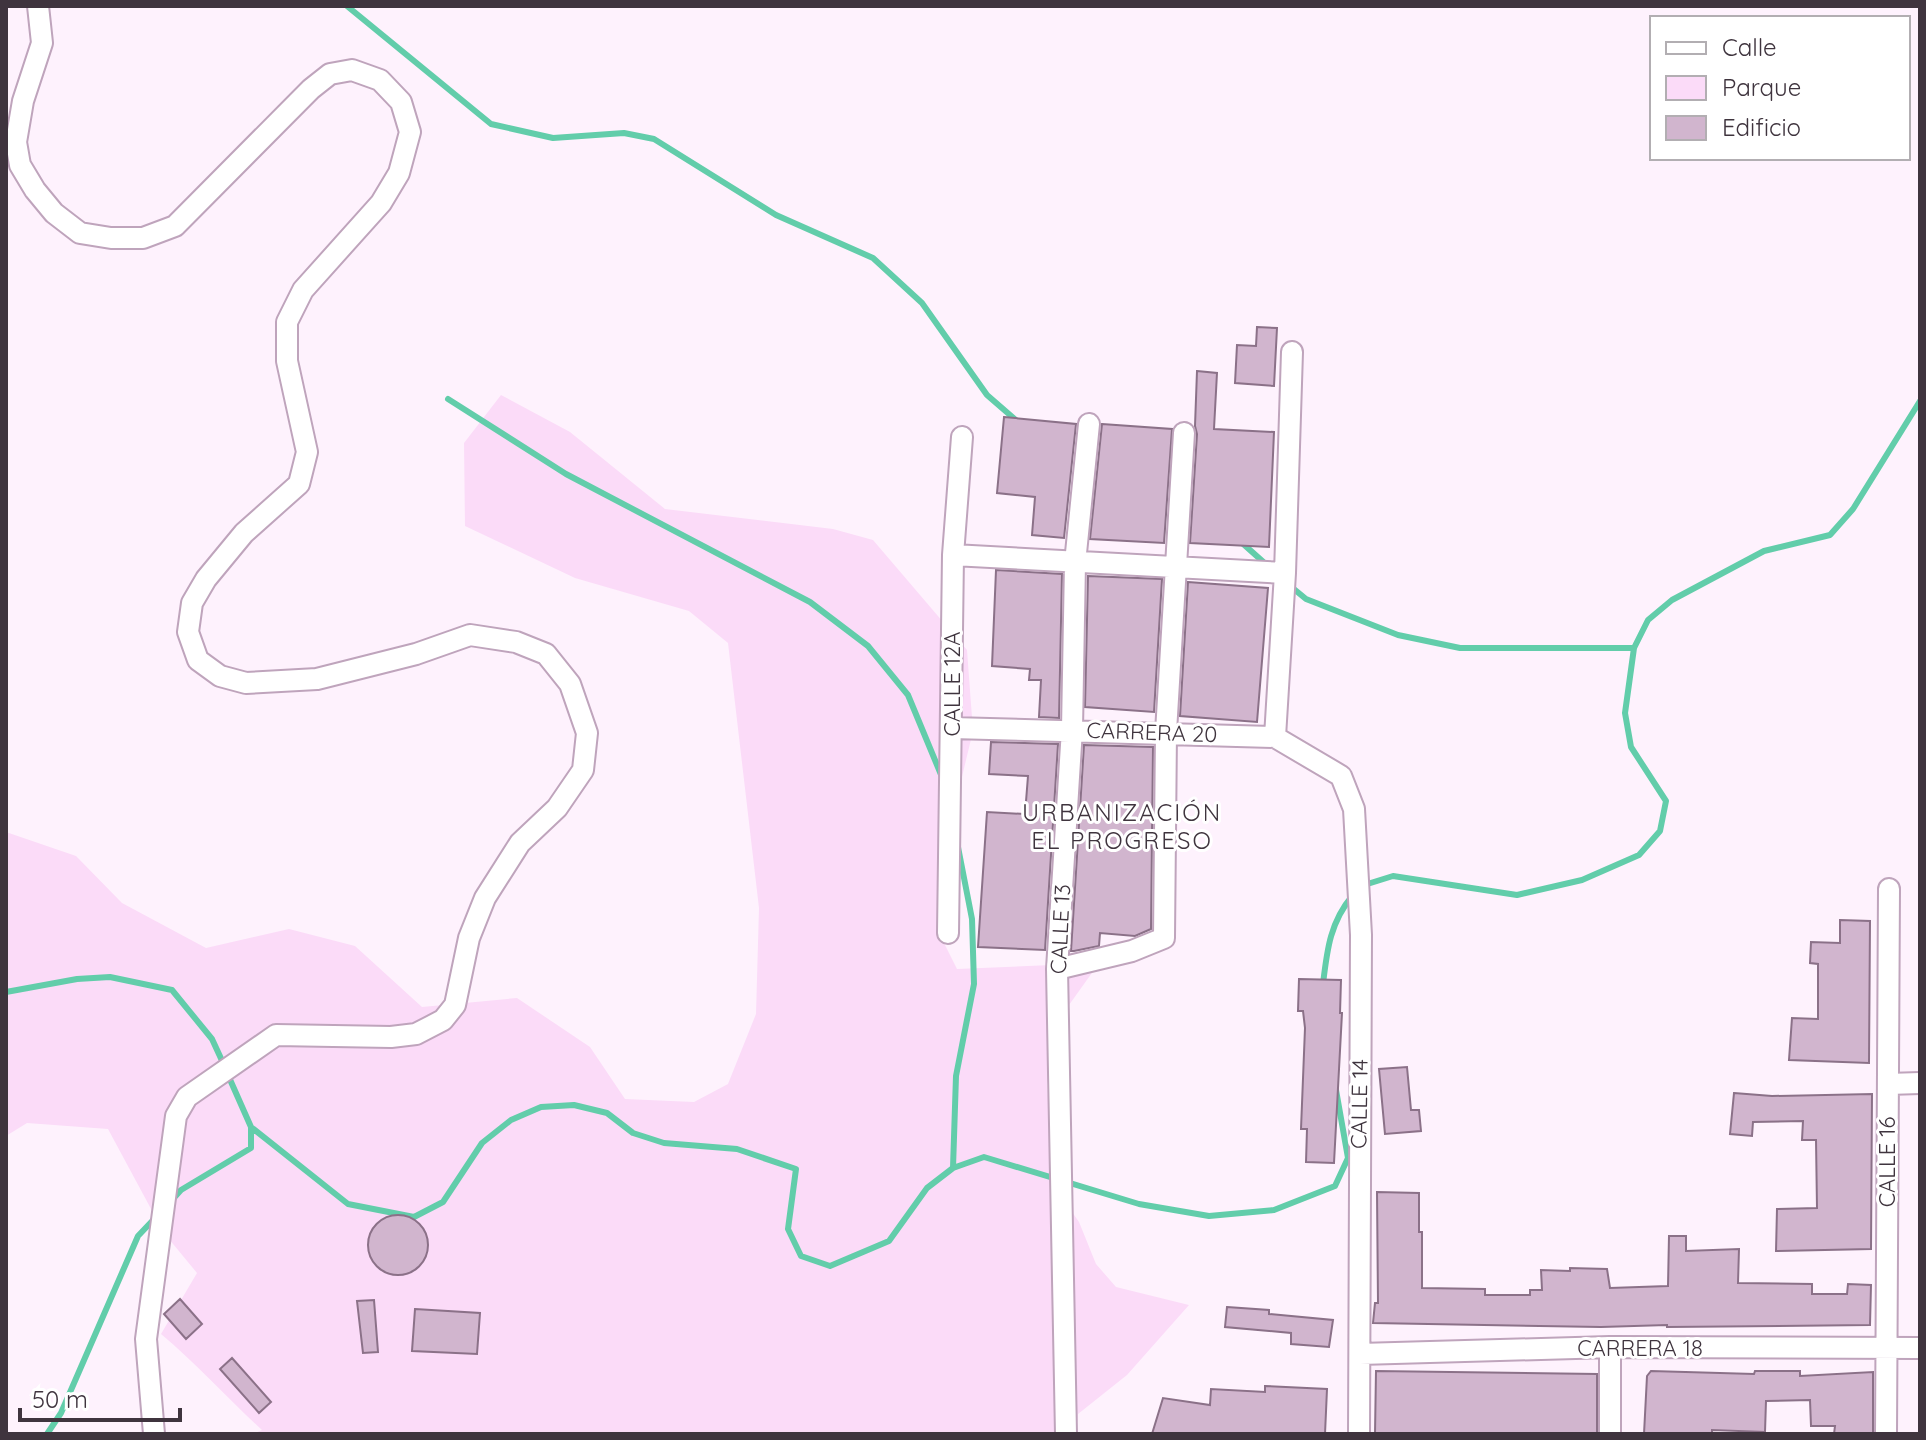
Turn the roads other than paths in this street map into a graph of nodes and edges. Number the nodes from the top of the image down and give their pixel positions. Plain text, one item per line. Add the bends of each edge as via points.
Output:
1 (38, 6) edge
2 (1292, 352) dead end
3 (1089, 424) dead end
4 (1184, 433) dead end
5 (962, 437) dead end
6 (953, 555) junction
7 (1075, 563) junction
8 (1175, 566) junction
9 (1285, 573) junction
10 (952, 728) junction
11 (1072, 729) junction
12 (1166, 732) junction
13 (1275, 737) junction
14 (1341, 776) joint
15 (1889, 889) dead end
16 (948, 933) dead end
17 (1057, 969) junction
18 (1920, 1083) edge
19 (1888, 1084) junction
20 (1610, 1347) junction
21 (1886, 1347) junction
22 (1920, 1348) edge
23 (1360, 1354) junction
24 (154, 1434) edge
25 (1066, 1434) edge
26 (1359, 1434) edge
27 (1610, 1434) edge
28 (1886, 1434) edge

1 - 24 street via 42,43 23,101 16,142 20,165 54,213 80,233 143,238 175,226 330,74 352,70 380,80 401,102 410,132 399,173 381,203 303,290 287,322 287,361 307,452 299,484 244,533 192,603 188,632 198,660 220,676 246,683 317,679 470,635 516,642 546,654 570,684 587,733 583,770 557,808 520,843 485,898 469,938 455,1005 443,1020 416,1034 391,1037 276,1035 187,1097 176,1116 146,1339
2 - 9 street
3 - 7 street, CALLE 13
4 - 8 street
5 - 6 street, CALLE 12A
6 - 7 street
6 - 10 street, CALLE 12A
7 - 8 street
7 - 11 street, CALLE 13
8 - 9 street
8 - 12 street
9 - 13 street
10 - 11 street, CARRERA 20
10 - 16 street, CALLE 12A
11 - 12 street, CARRERA 20
11 - 17 street, CALLE 13
12 - 13 street, CARRERA 20
12 - 17 street via 1164,938
13 - 14 street, CARRERA 20
14 - 23 street, CALLE 14 via 1354,809 1361,935
15 - 19 street, CALLE 16
17 - 25 street, CALLE 13
18 - 19 street
19 - 21 street, CALLE 16
20 - 21 street, CARRERA 18
20 - 23 street, CARRERA 18
20 - 27 street
21 - 22 street, CARRERA 18
21 - 28 street, CALLE 16
23 - 26 street, CALLE 14

